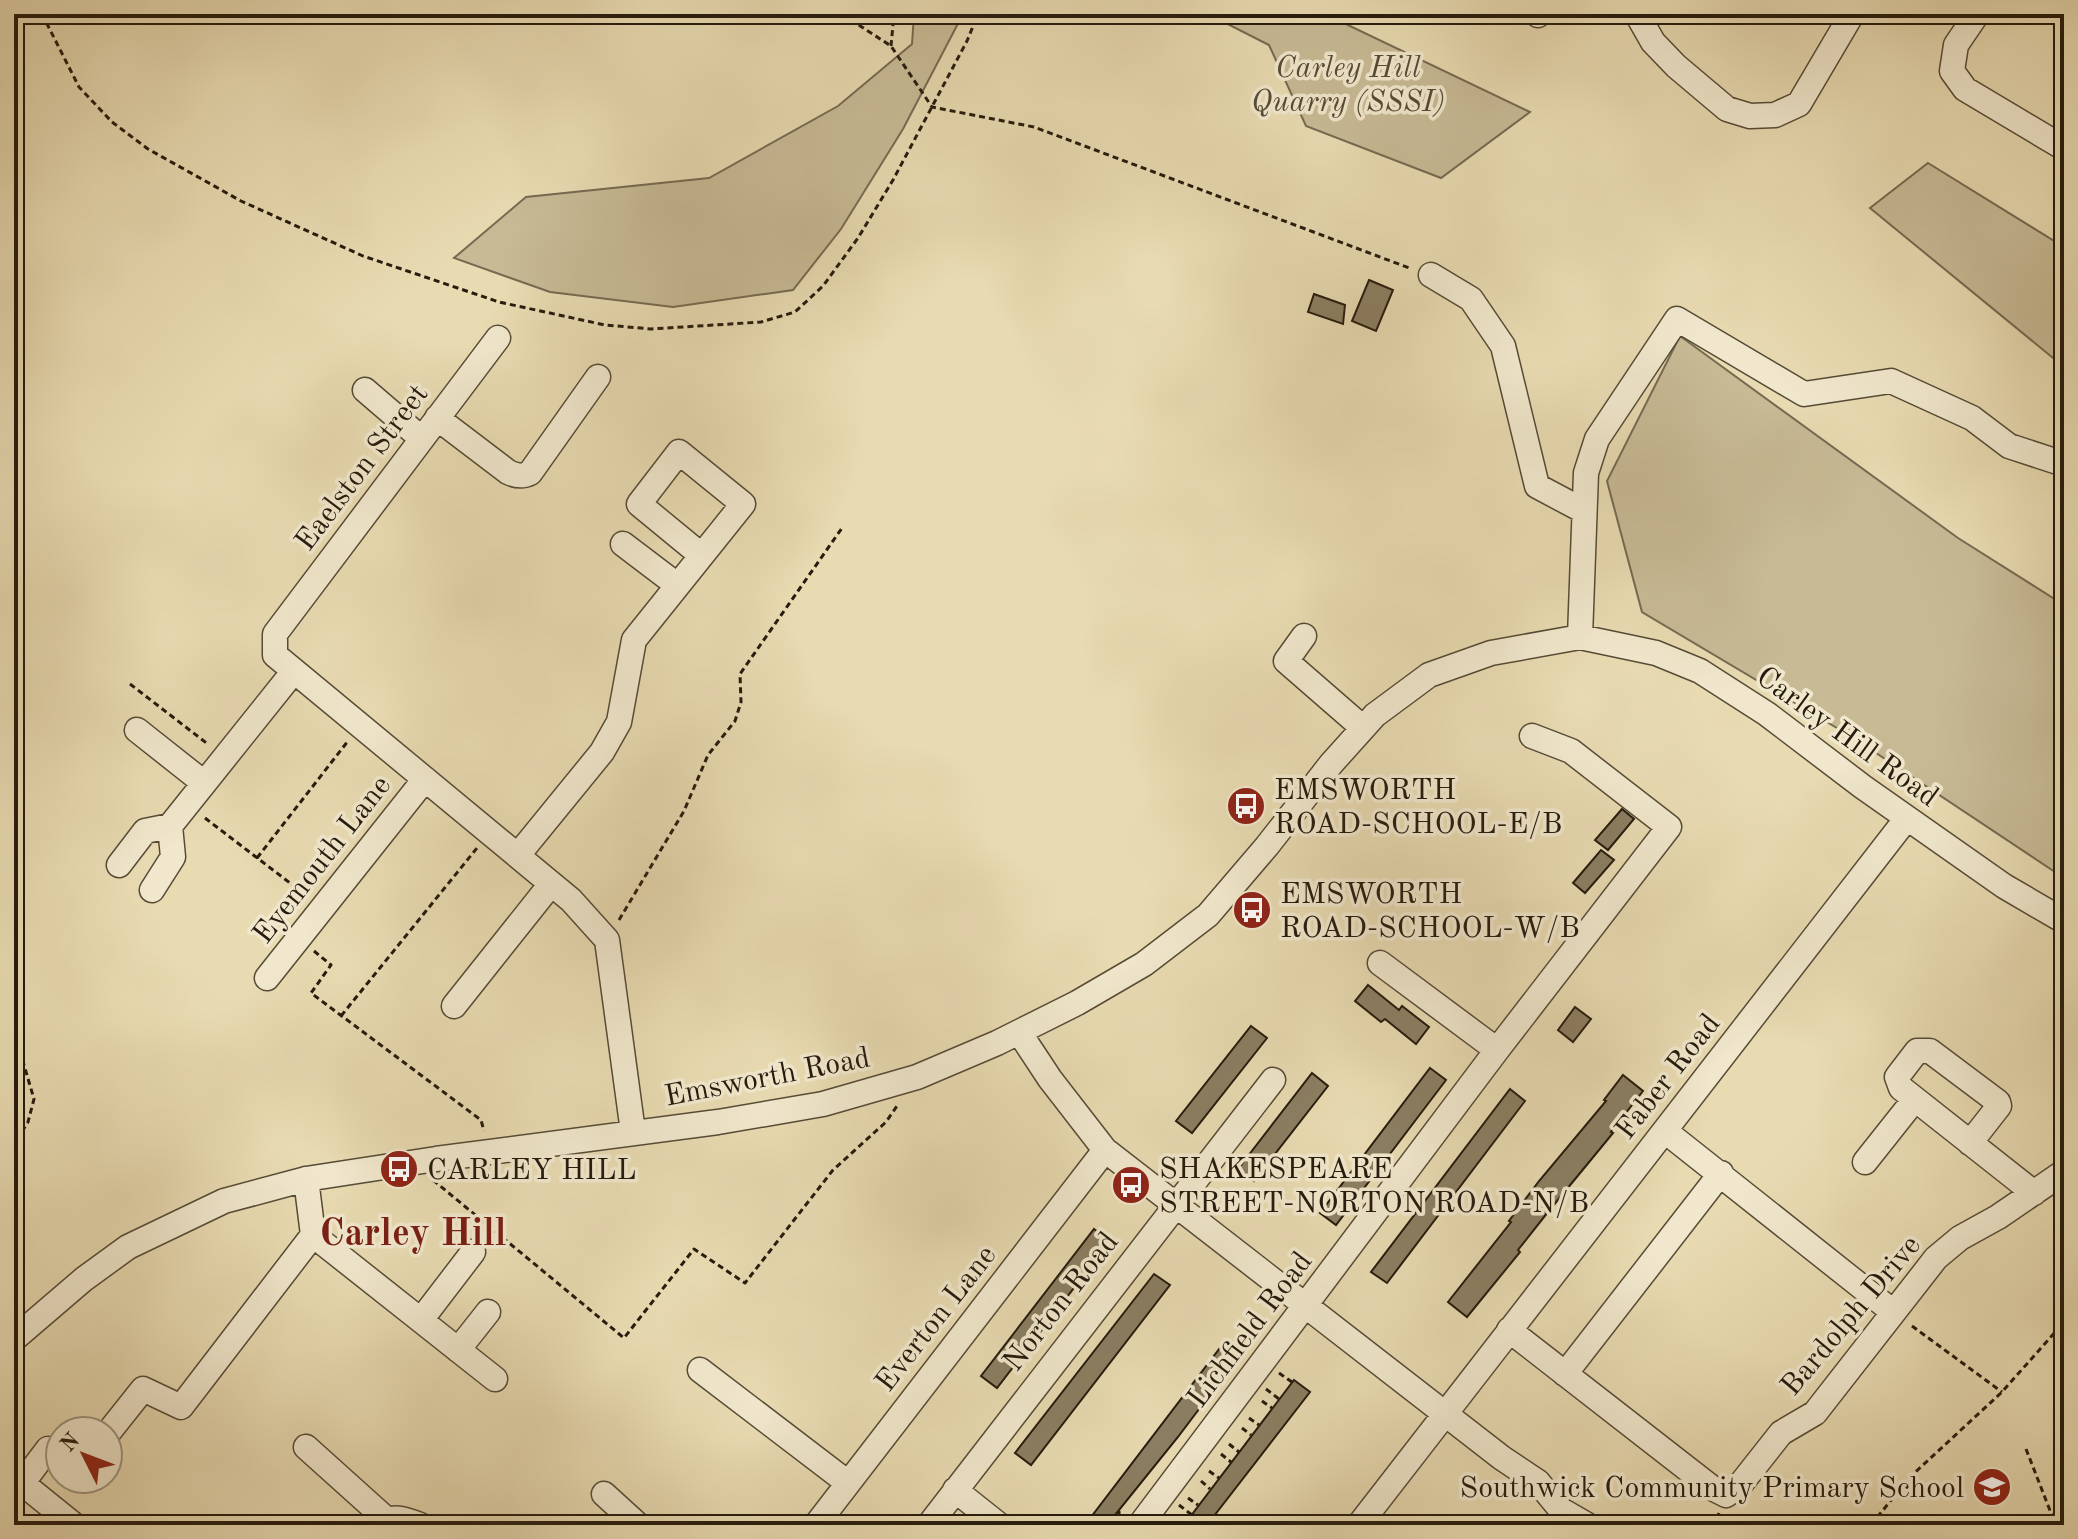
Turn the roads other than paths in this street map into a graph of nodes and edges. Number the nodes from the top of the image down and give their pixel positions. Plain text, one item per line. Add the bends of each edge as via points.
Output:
1 (1637, 14) edge
2 (1852, 14) edge
3 (1977, 14) edge
4 (2064, 148) edge
5 (1431, 275) road end
6 (498, 338) dead end
7 (598, 377) dead end
8 (365, 390) dead end
9 (437, 418) junction
10 (422, 439) junction
11 (2064, 464) edge
12 (1584, 511) junction
13 (623, 544) dead end
14 (701, 555) dead end
15 (677, 585) junction
16 (275, 634) joint
17 (1304, 636) dead end
18 (1580, 637) junction
19 (294, 671) junction
20 (1363, 728) junction
21 (137, 730) dead end
22 (1532, 736) dead end
23 (425, 779) junction
24 (204, 783) junction
25 (1907, 818) junction
26 (170, 826) junction
27 (518, 855) junction
28 (119, 865) dead end
29 (551, 884) junction
30 (152, 890) dead end
31 (2064, 921) edge
32 (1380, 963) dead end
33 (267, 978) dead end
34 (454, 1006) dead end
35 (1019, 1032) junction
36 (1497, 1050) junction
37 (1273, 1080) dead end
38 (1915, 1099) junction
39 (1665, 1131) junction
40 (633, 1132) junction
41 (1970, 1143) junction
42 (1105, 1150) junction
43 (1865, 1162) dead end
44 (2064, 1172) edge
45 (1721, 1173) junction
46 (306, 1179) junction
47 (2034, 1193) junction
48 (1175, 1205) junction
49 (313, 1235) junction
50 (473, 1252) dead end
51 (1306, 1306) junction
52 (1892, 1311) junction
53 (488, 1312) dead end
54 (421, 1320) junction
55 (1509, 1330) junction
56 (14, 1339) edge
57 (458, 1350) junction
58 (700, 1370) dead end
59 (1565, 1374) junction
60 (495, 1379) dead end
61 (1446, 1413) junction
62 (122, 1415) edge
63 (306, 1447) dead end
64 (44, 1454) edge
65 (848, 1483) junction
66 (18, 1488) edge
67 (955, 1490) junction
68 (604, 1494) dead end
69 (1126, 1516) edge
70 (383, 1522) edge
71 (74, 1525) edge
72 (420, 1525) edge
73 (638, 1525) edge
74 (816, 1525) edge
75 (929, 1525) edge
76 (999, 1525) edge
77 (1359, 1525) edge
78 (1587, 1525) edge

1 - 2 street via 1661,50 1727,109 1750,116 1775,115 1799,104
3 - 4 street via 1956,45 1952,71 1965,89
5 - 12 street via 1471,299 1503,346 1537,486
6 - 9 street, Eaelston Street
7 - 9 street via 525,475 508,472
8 - 10 street
9 - 10 street, Eaelston Street
10 - 16 street, Eaelston Street
11 - 12 street via 2009,446 1972,418 1891,381 1804,394 1677,319 1597,439 1586,473
12 - 18 street
13 - 15 street
14 - 15 street
15 - 27 street via 634,640 619,722 602,752
16 - 19 street, Eyemouth Lane via 275,655
17 - 20 street via 1286,661
18 - 20 street, Emsworth Road via 1491,653 1429,675
18 - 25 street, Carley Hill Road via 1656,653 1700,671
19 - 23 street, Eyemouth Lane
19 - 24 street
20 - 35 street, Emsworth Road via 1208,915 1144,964
21 - 24 street
22 - 36 street, Lichfield Road via 1571,751 1669,827
23 - 27 street, Eyemouth Lane
23 - 33 street, Eyemouth Lane
24 - 26 street
25 - 31 street, Carley Hill Road
25 - 39 street, Faber Road
26 - 28 street via 145,831
26 - 30 street via 173,857
27 - 29 street, Eyemouth Lane
29 - 34 street
29 - 40 street, Eyemouth Lane via 607,940
32 - 36 street
35 - 40 street, Emsworth Road via 917,1077 823,1104
35 - 42 street
36 - 51 street, Lichfield Road
37 - 48 street, Norton Road
38 - 41 street
38 - 41 street via 1897,1077 1917,1051 1930,1051 1998,1102
38 - 43 street
39 - 45 street
39 - 55 street, Faber Road
40 - 46 street, Emsworth Road
41 - 47 street
42 - 48 street
42 - 65 street, Everton Lane
44 - 47 street, Bardolph Drive
45 - 52 street
45 - 59 street
46 - 49 street
46 - 56 street, Emsworth Road via 224,1201 128,1247
47 - 52 street, Bardolph Drive via 1960,1238
48 - 51 street
48 - 67 street, Norton Road
49 - 54 street
49 - 62 street via 181,1407 143,1389
50 - 54 street
51 - 61 street
51 - 69 street, Lichfield Road
52 - 59 street, Bardolph Drive via 1815,1413 1781,1433 1726,1495
53 - 57 street
54 - 57 street
55 - 59 street, Bardolph Drive
55 - 61 street, Faber Road
57 - 60 street
58 - 65 street
61 - 77 street, Faber Road
61 - 78 street via 1538,1482 1561,1510
63 - 70 street
64 - 66 street
65 - 74 street, Everton Lane
66 - 71 street
67 - 75 street, Norton Road
67 - 76 street
68 - 73 street
70 - 72 street via 403,1518

